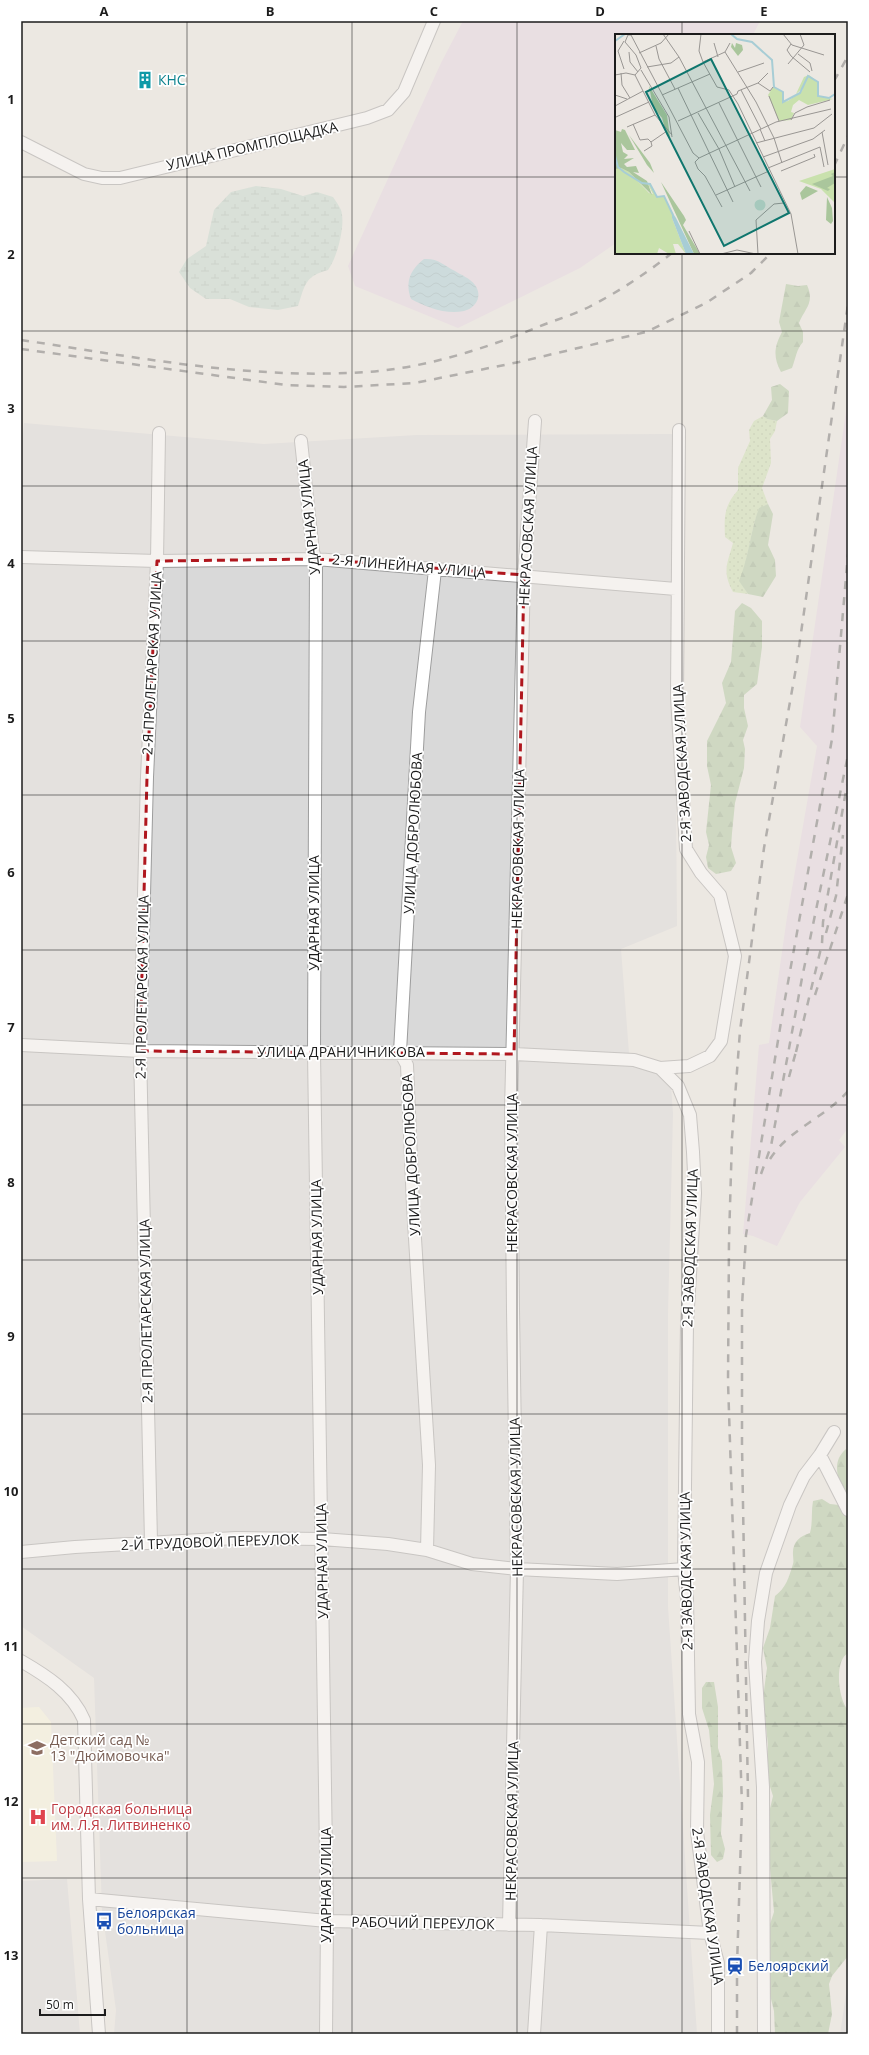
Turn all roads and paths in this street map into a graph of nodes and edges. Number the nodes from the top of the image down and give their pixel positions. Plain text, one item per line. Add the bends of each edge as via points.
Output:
1 (434, 21) edge
2 (21, 142) edge
3 (535, 421) dead end
4 (679, 430) dead end
5 (159, 433) dead end
6 (301, 441) dead end
7 (21, 557) edge
8 (316, 559) junction
9 (157, 561) junction
10 (434, 570) junction
11 (524, 575) junction
12 (676, 589) junction
13 (21, 1045) edge
14 (140, 1051) junction
15 (400, 1052) junction
16 (314, 1053) junction
17 (514, 1054) junction
18 (660, 1068) junction
19 (834, 1432) dead end
20 (820, 1455) junction
21 (848, 1510) edge
22 (322, 1539) junction
23 (151, 1542) junction
24 (427, 1550) junction
25 (21, 1552) edge
26 (517, 1569) junction
27 (684, 1570) junction
28 (21, 1661) edge
29 (89, 1899) junction
30 (327, 1921) junction
31 (509, 1925) junction
32 (541, 1925) junction
33 (710, 1933) junction
34 (99, 2034) edge
35 (326, 2034) edge
36 (534, 2034) edge
37 (718, 2034) edge
38 (764, 2034) edge

1 - 2 street, УЛИЦА ПРОМПЛОЩАДКА via 404,92 388,110 367,118 120,178 84,174
3 - 11 street, НЕКРАСОВСКАЯ УЛИЦА
4 - 12 street, 2-Я ЗАВОДСКАЯ УЛИЦА
5 - 9 street, 2-Я ПРОЛЕТАРСКАЯ УЛИЦА
6 - 8 street, УДАРНАЯ УЛИЦА via 313,552
7 - 9 street, 2-Я ЛИНЕЙНАЯ УЛИЦА
8 - 9 street, 2-Я ЛИНЕЙНАЯ УЛИЦА
8 - 10 street, 2-Я ЛИНЕЙНАЯ УЛИЦА
8 - 16 street, УДАРНАЯ УЛИЦА
9 - 14 street, 2-Я ПРОЛЕТАРСКАЯ УЛИЦА via 146,777
10 - 11 street, 2-Я ЛИНЕЙНАЯ УЛИЦА
10 - 15 street, УЛИЦА ДОБРОЛЮБОВА via 419,712
11 - 12 street, 2-Я ЛИНЕЙНАЯ УЛИЦА
11 - 17 street, НЕКРАСОВСКАЯ УЛИЦА
12 - 18 street, 2-Я ЗАВОДСКАЯ УЛИЦА via 677,697 686,849 701,873 720,895 735,956 721,1041 710,1056 689,1066
13 - 14 street, УЛИЦА ДРАНИЧНИКОВА
14 - 16 street, УЛИЦА ДРАНИЧНИКОВА
14 - 23 street, 2-Я ПРОЛЕТАРСКАЯ УЛИЦА
15 - 16 street, УЛИЦА ДРАНИЧНИКОВА
15 - 17 street, УЛИЦА ДРАНИЧНИКОВА
15 - 24 street, УЛИЦА ДОБРОЛЮБОВА via 407,1065 425,1387 429,1465
16 - 22 street, УДАРНАЯ УЛИЦА
17 - 18 street, УЛИЦА ДРАНИЧНИКОВА via 634,1060
17 - 26 street, НЕКРАСОВСКАЯ УЛИЦА via 511,1110 512,1310
18 - 27 street, 2-Я ЗАВОДСКАЯ УЛИЦА via 678,1086 690,1115 694,1166 695,1193 687,1323
19 - 20 street
20 - 21 street
20 - 38 street via 804,1476 790,1505 766,1573 758,1621 755,1662 763,1787
22 - 23 street, 2-Й ТРУДОВОЙ ПЕРЕУЛОК via 236,1538
22 - 24 street, 2-Й ТРУДОВОЙ ПЕРЕУЛОК
22 - 30 street, УДАРНАЯ УЛИЦА
23 - 25 street, 2-Й ТРУДОВОЙ ПЕРЕУЛОК
24 - 26 street, 2-Й ТРУДОВОЙ ПЕРЕУЛОК via 472,1564
26 - 27 street, 2-Й ТРУДОВОЙ ПЕРЕУЛОК via 617,1574
26 - 31 street, НЕКРАСОВСКАЯ УЛИЦА
27 - 33 street, 2-Я ЗАВОДСКАЯ УЛИЦА via 689,1714 698,1762 697,1832
28 - 29 street via 67,1692 78,1706 84,1720
29 - 30 street, РАБОЧИЙ ПЕРЕУЛОК
29 - 34 street
30 - 31 street, РАБОЧИЙ ПЕРЕУЛОК
30 - 35 street, УДАРНАЯ УЛИЦА
31 - 32 street, РАБОЧИЙ ПЕРЕУЛОК
32 - 33 street, РАБОЧИЙ ПЕРЕУЛОК
32 - 36 street
33 - 37 street, 2-Я ЗАВОДСКАЯ УЛИЦА via 718,1963

